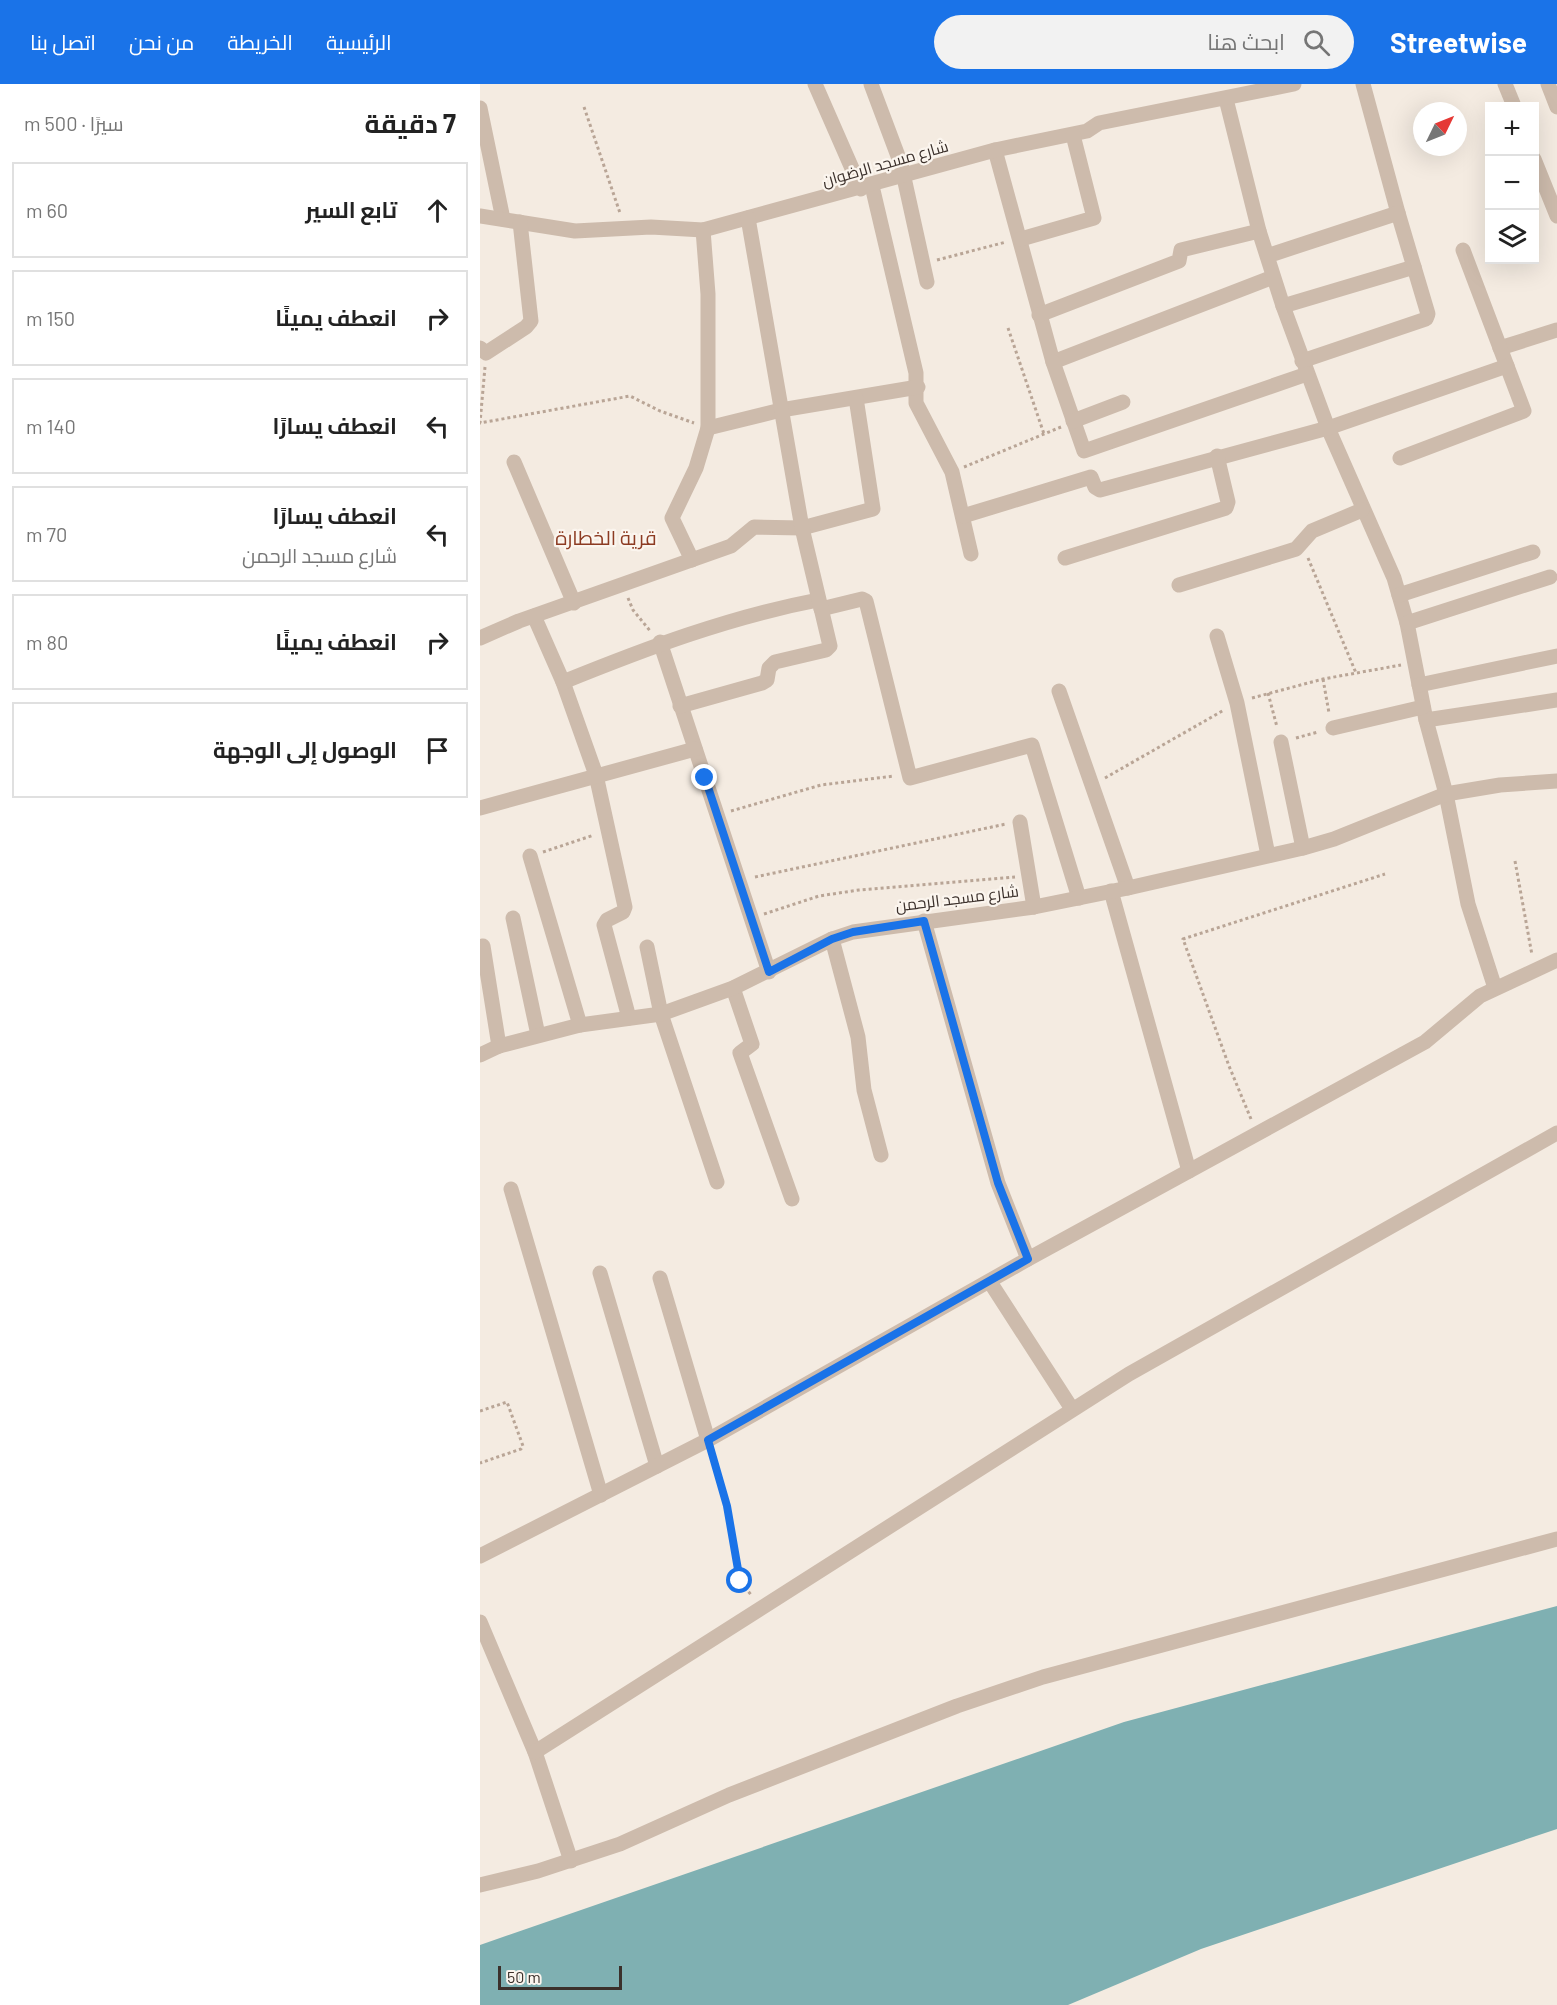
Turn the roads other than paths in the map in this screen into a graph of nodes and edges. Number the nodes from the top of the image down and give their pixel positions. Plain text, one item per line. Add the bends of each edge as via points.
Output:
1 (815, 84) edge
2 (871, 84) edge
3 (1294, 84) edge
4 (1363, 84) edge
5 (1505, 84) edge
6 (1548, 84) edge
7 (1226, 99) junction
8 (1512, 102) edge
9 (1557, 107) edge
10 (480, 108) edge
11 (1072, 135) junction
12 (995, 150) junction
13 (1539, 171) edge
14 (905, 176) junction
15 (866, 187) junction
16 (1398, 213) junction
17 (480, 216) edge
18 (1557, 216) edge
19 (748, 218) junction
20 (503, 219) junction
21 (520, 222) junction
22 (703, 230) junction
23 (1259, 231) junction
24 (1021, 238) junction
25 (1463, 250) dead end
26 (1266, 256) junction
27 (1414, 267) junction
28 (1273, 277) junction
29 (927, 282) dead end
30 (1283, 306) junction
31 (1040, 315) junction
32 (1557, 330) edge
33 (1500, 348) junction
34 (483, 351) edge
35 (1053, 362) junction
36 (1507, 366) junction
37 (1305, 368) junction
38 (918, 387) junction
39 (856, 398) junction
40 (1122, 402) dead end
41 (781, 410) junction
42 (1073, 421) junction
43 (708, 428) junction
44 (1328, 428) junction
45 (1084, 451) junction
46 (1217, 456) junction
47 (1400, 458) dead end
48 (514, 462) dead end
49 (1091, 477) junction
50 (1362, 510) junction
51 (963, 516) junction
52 (802, 528) junction
53 (1533, 552) dead end
54 (971, 554) dead end
55 (1065, 558) dead end
56 (692, 560) junction
57 (1550, 577) dead end
58 (1179, 585) dead end
59 (1399, 594) junction
60 (574, 603) junction
61 (820, 605) junction
62 (534, 616) junction
63 (1407, 623) junction
64 (1217, 636) dead end
65 (480, 638) edge
66 (660, 642) junction
67 (1557, 656) edge
68 (562, 682) junction
69 (1419, 684) junction
70 (1059, 691) dead end
71 (1557, 700) edge
72 (680, 706) junction
73 (1424, 713) junction
74 (1332, 728) road end
75 (1281, 742) road end
76 (694, 749) junction
77 (596, 775) junction
78 (1557, 781) edge
79 (1446, 794) junction
80 (480, 808) edge
81 (1020, 822) road end
82 (1303, 848) junction
83 (1268, 855) junction
84 (530, 856) road end
85 (1128, 888) junction
86 (1111, 891) junction
87 (1078, 898) junction
88 (1034, 907) junction
89 (513, 918) dead end
90 (924, 921) junction
91 (832, 939) junction
92 (483, 946) dead end
93 (647, 947) dead end
94 (1557, 960) edge
95 (769, 972) junction
96 (733, 988) junction
97 (1495, 988) junction
98 (661, 1014) junction
99 (629, 1018) junction
100 (580, 1025) junction
101 (538, 1035) junction
102 (499, 1046) junction
103 (480, 1055) edge
104 (1557, 1133) edge
105 (881, 1155) dead end
106 (1189, 1172) junction
107 (717, 1182) dead end
108 (511, 1189) dead end
109 (792, 1199) dead end
110 (1028, 1259) junction
111 (600, 1273) dead end
112 (660, 1278) dead end
113 (990, 1282) junction
114 (1072, 1409) junction
115 (708, 1440) junction
116 (657, 1466) junction
117 (602, 1495) junction
118 (1557, 1539) edge
119 (480, 1556) edge
120 (480, 1622) edge
121 (535, 1752) junction
122 (571, 1861) junction
123 (480, 1885) edge

1 - 15 street
2 - 14 street
3 - 7 street, شارع مسجد الرضوان
4 - 16 street
5 - 8 street
6 - 9 street
7 - 11 street, شارع مسجد الرضوان via 1099,123
7 - 23 street
10 - 20 street
11 - 12 street, شارع مسجد الرضوان
11 - 24 street via 1095,218
12 - 14 street, شارع مسجد الرضوان
12 - 24 street
13 - 18 street
14 - 15 street, شارع مسجد الرضوان
14 - 29 street
15 - 19 street, شارع مسجد الرضوان
15 - 38 street
16 - 26 street
16 - 27 street
17 - 20 street, شارع مسجد الرضوان
19 - 22 street, شارع مسجد الرضوان
19 - 41 street
20 - 21 street, شارع مسجد الرضوان
21 - 22 street, شارع مسجد الرضوان via 576,231 651,226
21 - 34 street via 531,321
22 - 43 street via 708,294
23 - 26 street
23 - 31 street via 1181,250 1179,261
24 - 31 street
25 - 33 street
26 - 28 street
27 - 30 street
27 - 37 street via 1428,314 1426,319
28 - 30 street
28 - 35 street
30 - 37 street
31 - 35 street
32 - 33 street
33 - 36 street
35 - 42 street
36 - 44 street
36 - 47 street via 1524,409 1522,413
37 - 44 street
37 - 45 street
38 - 39 street
38 - 51 street via 916,403 952,472
39 - 41 street
39 - 52 street via 874,508
40 - 42 street
41 - 43 street
41 - 52 street
42 - 45 street
43 - 56 street via 696,468 672,514
44 - 46 street
44 - 50 street
45 - 49 street
46 - 49 street via 1100,490
46 - 55 street via 1226,508
48 - 60 street
49 - 51 street
50 - 58 street via 1312,531 1291,550
50 - 59 street via 1388,559
51 - 54 street
52 - 56 street via 754,526 731,546
52 - 61 street
53 - 59 street
56 - 60 street
57 - 63 street
59 - 63 street
60 - 62 street
61 - 66 street via 746,616
61 - 72 street via 828,649 774,662 762,683
61 - 87 street via 866,601 908,775 912,778 1030,744
62 - 65 street
62 - 68 street
63 - 69 street
64 - 83 street via 1237,702
66 - 68 street
66 - 72 street
67 - 69 street
68 - 77 street
69 - 73 street
70 - 85 street
71 - 73 street
72 - 76 street
73 - 74 street
73 - 79 street
75 - 82 street
76 - 77 street
76 - 95 street
77 - 80 street
77 - 99 street via 625,907 604,925
78 - 79 street, شارع مسجد الرحمن
79 - 82 street, شارع مسجد الرحمن
79 - 97 street via 1468,904
81 - 88 street
82 - 83 street, شارع مسجد الرحمن
83 - 85 street, شارع مسجد الرحمن
84 - 100 street
85 - 86 street, شارع مسجد الرحمن
86 - 87 street, شارع مسجد الرحمن
86 - 106 street
87 - 88 street, شارع مسجد الرحمن
88 - 90 street, شارع مسجد الرحمن
89 - 101 street
90 - 91 street, شارع مسجد الرحمن via 874,927
90 - 110 street via 994,1173
91 - 95 street, شارع مسجد الرحمن
91 - 105 street via 858,1036 864,1090
92 - 102 street
93 - 98 street
94 - 97 street
95 - 96 street, شارع مسجد الرحمن
96 - 98 street, شارع مسجد الرحمن
96 - 109 street via 752,1044 740,1053
97 - 106 street via 1425,1042
98 - 99 street, شارع مسجد الرحمن
98 - 107 street
99 - 100 street, شارع مسجد الرحمن
100 - 101 street, شارع مسجد الرحمن
101 - 102 street, شارع مسجد الرحمن
102 - 103 street, شارع مسجد الرحمن
104 - 114 street
106 - 110 street
108 - 117 street
110 - 113 street
111 - 116 street
112 - 115 street
113 - 114 street
113 - 115 street
114 - 121 street
115 - 116 street
116 - 117 street
117 - 119 street
118 - 122 street via 1043,1677 946,1710
120 - 121 street
121 - 122 street
122 - 123 street

